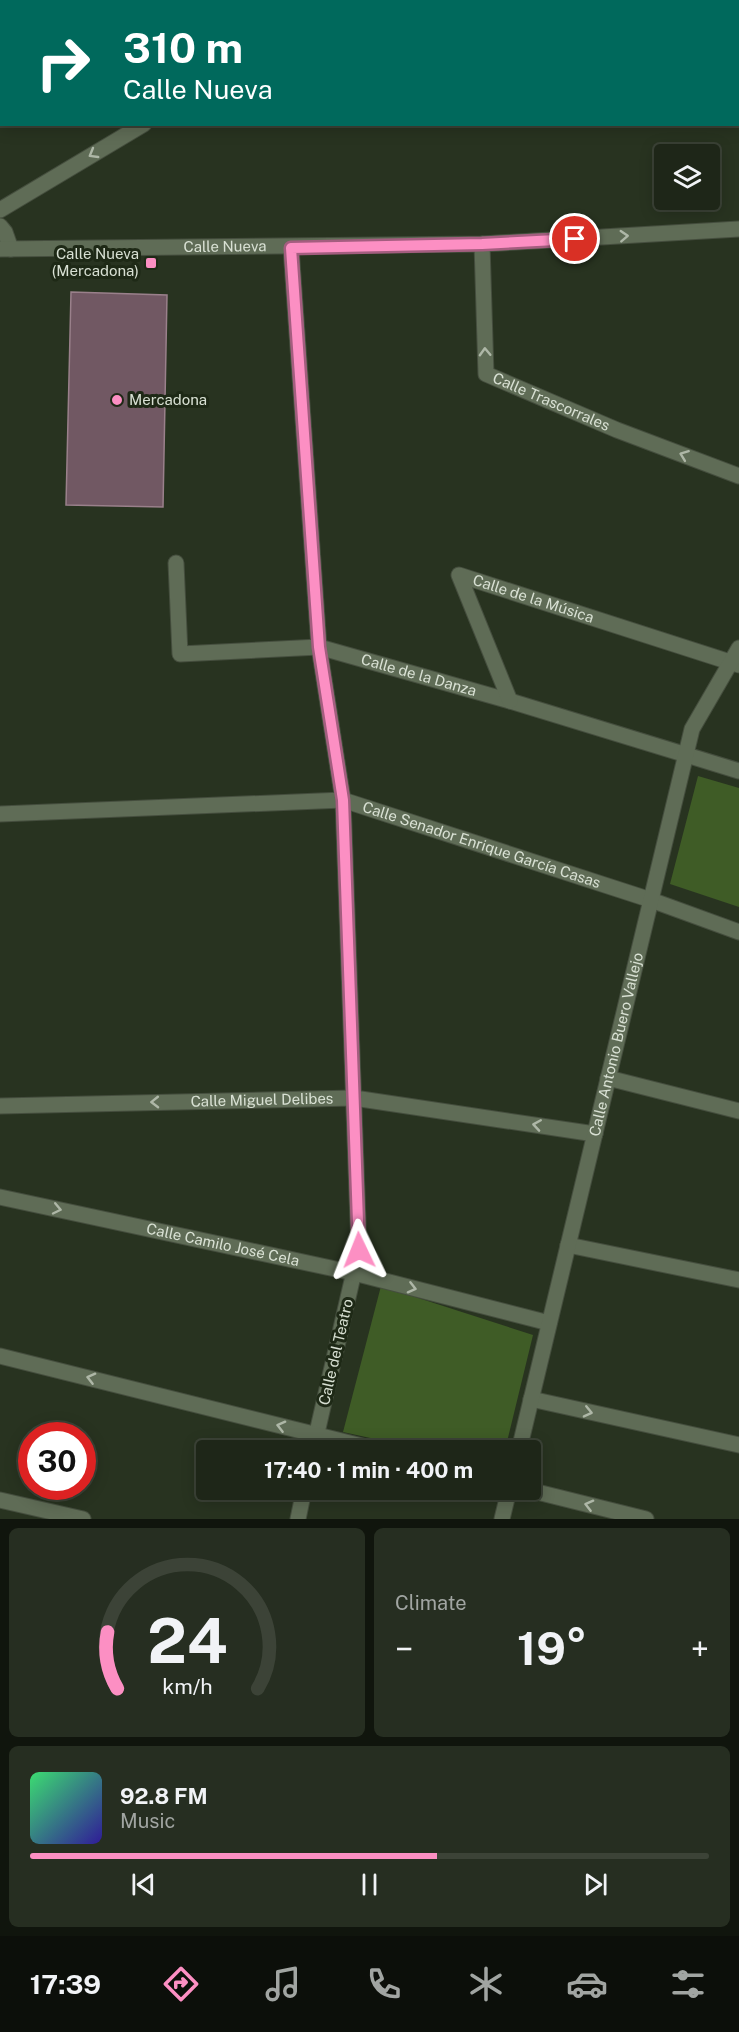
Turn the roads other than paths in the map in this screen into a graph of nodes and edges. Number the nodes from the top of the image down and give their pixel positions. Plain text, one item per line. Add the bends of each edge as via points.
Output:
1 (137, 126) edge
2 (0, 210) edge
3 (0, 226) edge
4 (739, 229) edge
5 (482, 244) junction
6 (291, 248) junction
7 (5, 249) edge
8 (739, 476) edge
9 (176, 564) dead end
10 (319, 647) junction
11 (737, 658) edge
12 (510, 701) junction
13 (686, 756) junction
14 (739, 771) edge
15 (343, 800) junction
16 (0, 814) edge
17 (651, 900) junction
18 (739, 932) edge
19 (608, 1078) junction
20 (354, 1098) junction
21 (0, 1106) edge
22 (739, 1111) edge
23 (595, 1134) junction
24 (0, 1197) edge
25 (568, 1245) junction
26 (354, 1273) junction
27 (739, 1280) edge
28 (549, 1323) junction
29 (0, 1356) edge
30 (531, 1399) junction
31 (317, 1435) junction
32 (316, 1440) edge
33 (337, 1440) edge
34 (521, 1440) edge
35 (739, 1445) edge
36 (541, 1493) edge
37 (0, 1500) edge
38 (302, 1500) edge
39 (507, 1500) edge
40 (80, 1519) edge
41 (298, 1519) edge
42 (502, 1519) edge
43 (646, 1519) edge

1 -> 2 street
3 - 7 street via 5,232
5 -> 4 street, Calle Nueva
5 - 6 street, Calle Nueva
8 -> 5 street, Calle Trascorrales via 486,374
6 - 7 street, Calle Nueva
6 - 10 street, Calle del Teatro
9 - 10 street, Calle de la Danza via 180,654
10 - 12 street, Calle de la Danza
10 - 15 street, Calle del Teatro
11 - 12 street, Calle de la Música via 459,575
11 - 13 street, Calle Antonio Buero Vallejo via 692,729
12 - 13 street, Calle de la Danza
13 - 14 street, Calle de la Danza
13 - 17 street, Calle Antonio Buero Vallejo
15 - 16 street, Calle Senador Enrique García Casas
15 - 17 street, Calle Senador Enrique García Casas
15 - 20 street, Calle del Teatro
17 - 18 street, Calle Senador Enrique García Casas
17 - 19 street, Calle Antonio Buero Vallejo
19 - 22 street
19 - 23 street, Calle Antonio Buero Vallejo
20 -> 21 street, Calle Miguel Delibes
23 -> 20 street, Calle Miguel Delibes
20 - 26 street, Calle del Teatro via 359,1250
23 - 25 street, Calle Antonio Buero Vallejo
24 -> 26 street, Calle Camilo José Cela
25 - 27 street
25 - 28 street, Calle Antonio Buero Vallejo
26 -> 28 street, Calle Camilo José Cela
26 - 31 street, Calle del Teatro
28 - 30 street, Calle Antonio Buero Vallejo
31 -> 29 street
30 - 34 street, Calle Antonio Buero Vallejo
30 -> 35 street
31 - 32 street, Calle del Teatro
31 - 33 street
43 -> 36 street
37 - 40 street
38 - 41 street
39 - 42 street

